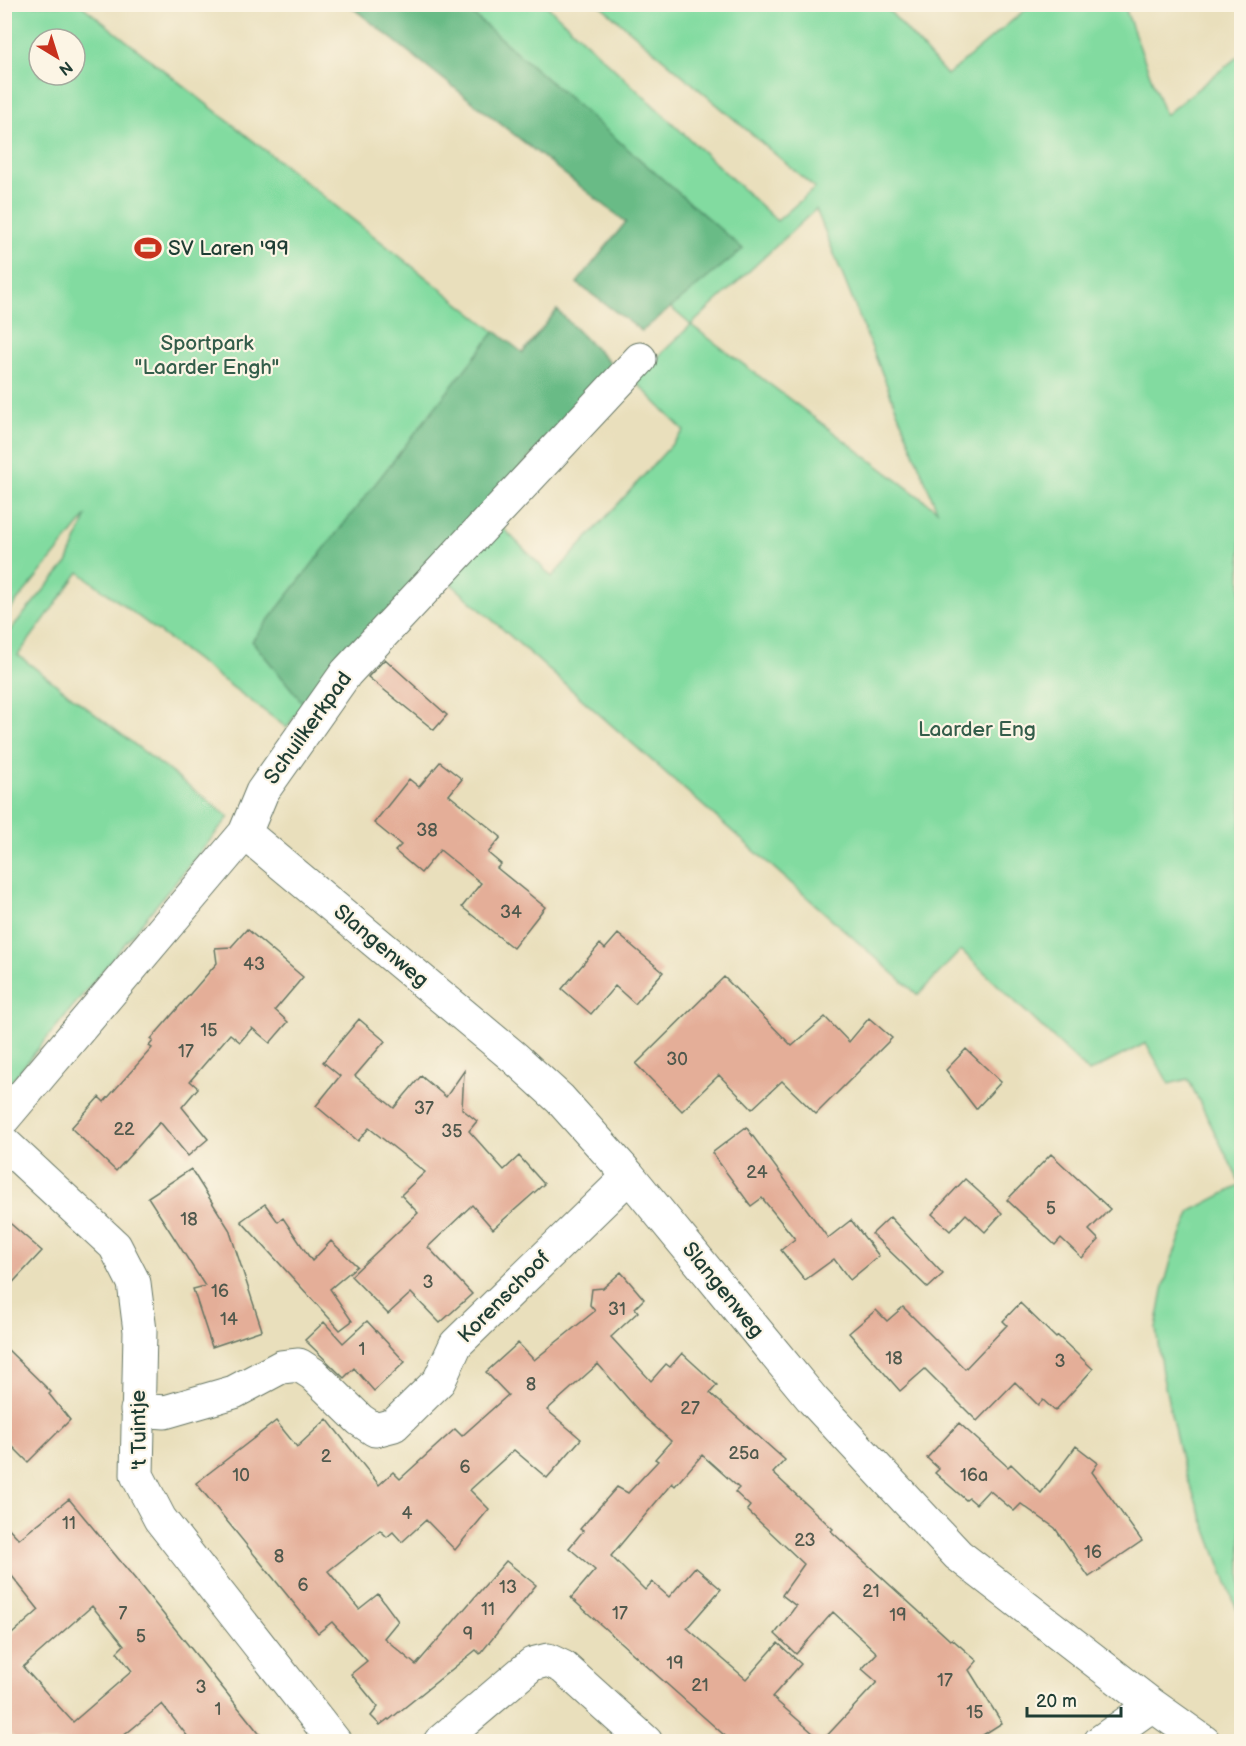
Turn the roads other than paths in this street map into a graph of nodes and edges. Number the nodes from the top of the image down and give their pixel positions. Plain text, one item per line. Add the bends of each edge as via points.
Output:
1 (640, 359) dead end
2 (245, 833) junction
3 (4, 1118) edge
4 (4, 1143) edge
5 (629, 1176) junction
6 (137, 1410) junction
7 (1152, 1705) junction
8 (335, 1742) edge
9 (440, 1742) edge
10 (646, 1742) edge
11 (1100, 1742) edge
12 (1204, 1742) edge

1 - 2 street, Schuilkerkpad via 346,674 262,792
2 - 3 street, Schuilkerkpad
2 - 5 street, Slangenweg via 560,1098
4 - 6 street, 't Tuintje via 115,1246 134,1283 140,1331
5 - 6 street, Korenschoof via 456,1344 439,1381 394,1425 375,1430 299,1365 280,1367 234,1392 165,1412
5 - 7 street, Slangenweg via 813,1400 958,1554
6 - 8 street, 't Tuintje via 136,1475 160,1519
7 - 11 street
7 - 12 street, Slangenweg
9 - 10 street via 532,1664 548,1660 563,1667

